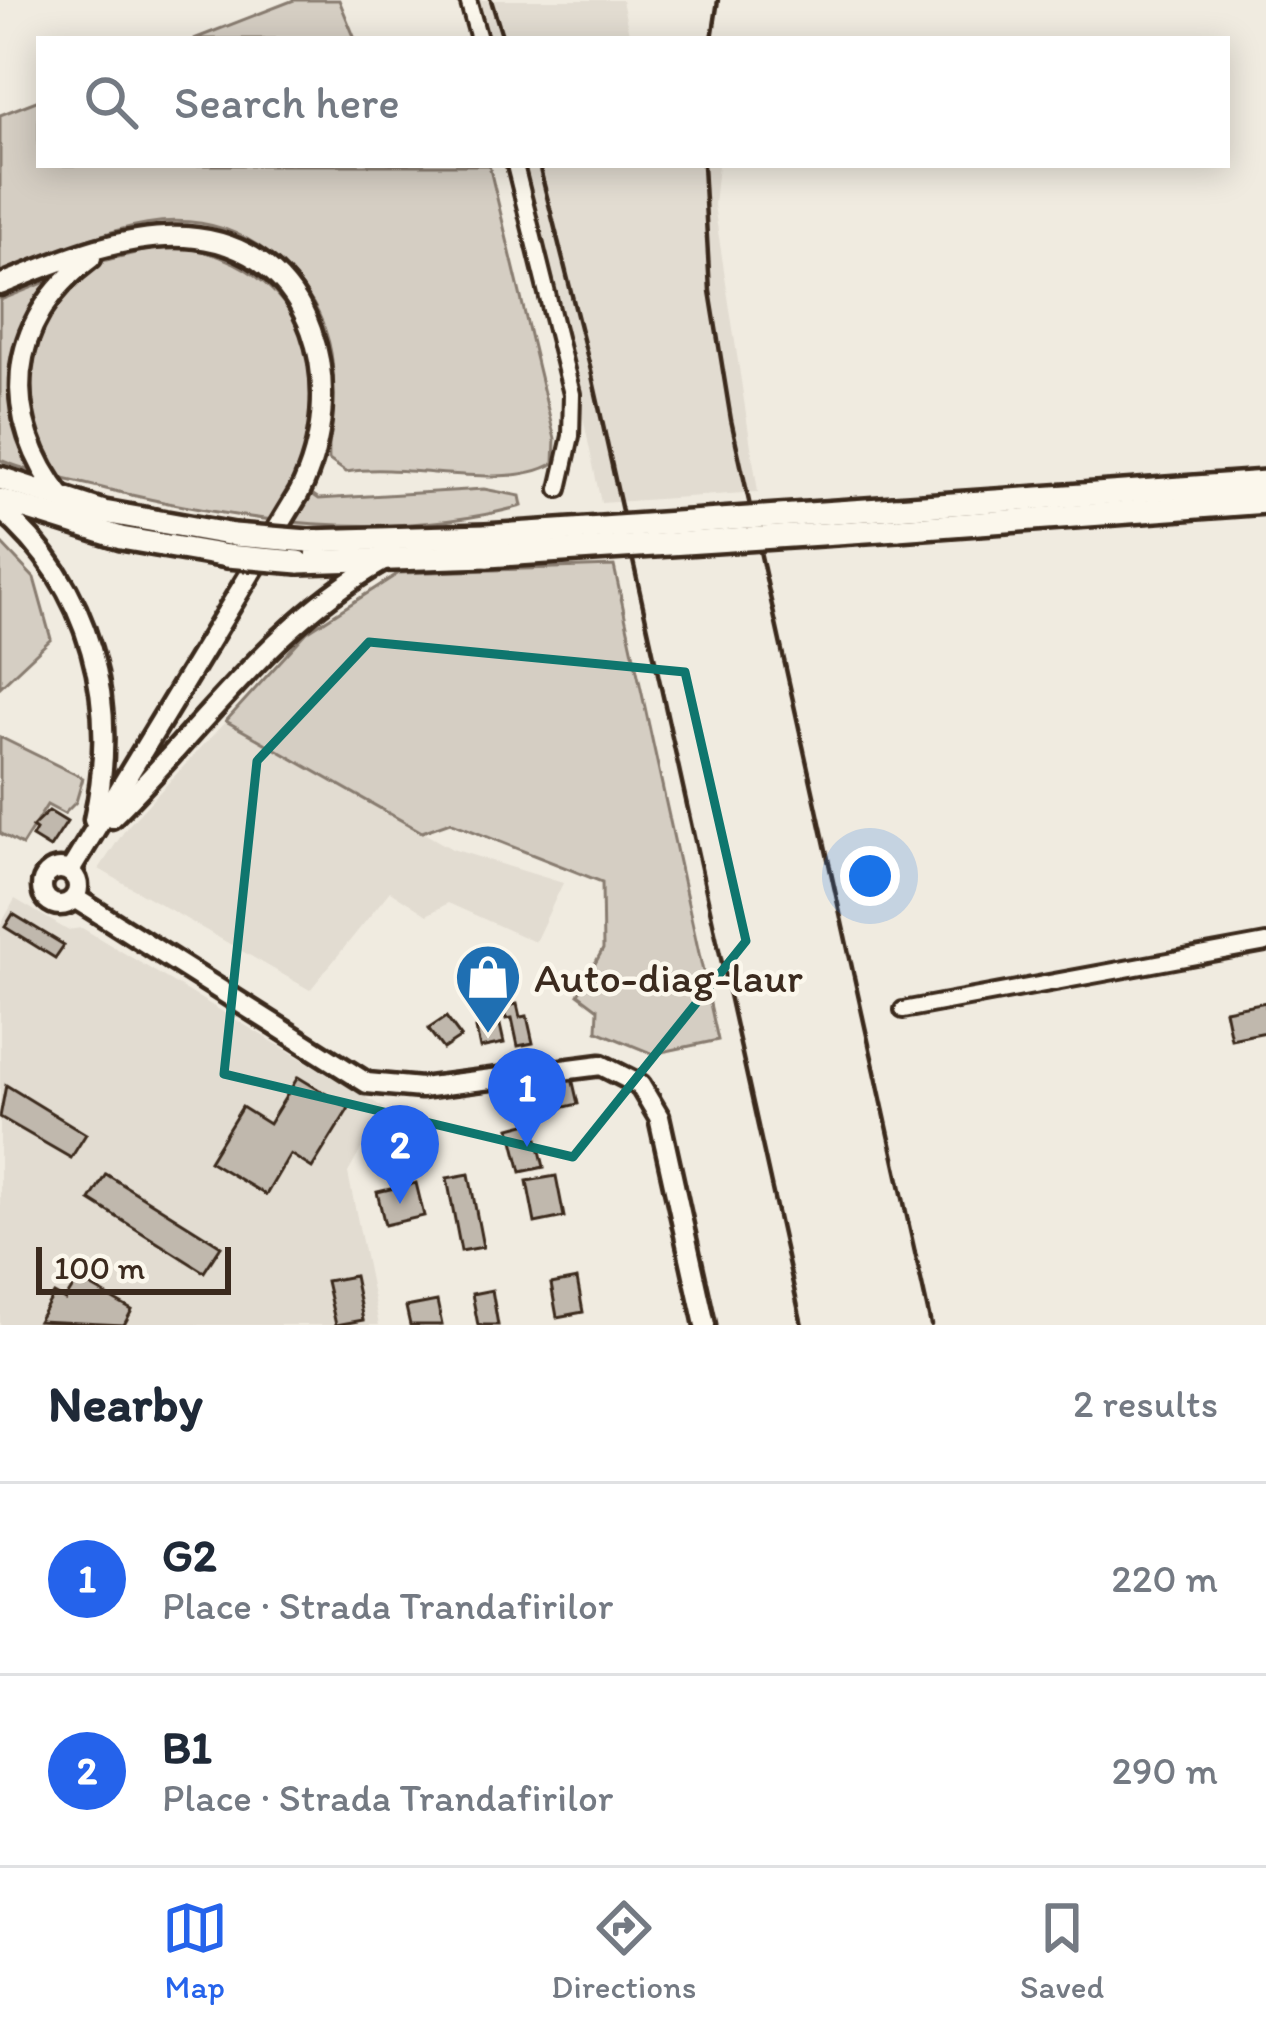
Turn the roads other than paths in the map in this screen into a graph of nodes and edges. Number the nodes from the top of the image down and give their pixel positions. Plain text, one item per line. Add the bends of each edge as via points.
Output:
1 (468, 0) edge
2 (478, 36) edge
3 (516, 168) edge
4 (100, 252) junction
5 (0, 285) edge
6 (0, 478) edge
7 (1266, 482) edge
8 (559, 489) dead end
9 (64, 500) junction
10 (1266, 502) edge
11 (0, 505) edge
12 (896, 518) junction
13 (231, 546) junction
14 (487, 546) junction
15 (304, 552) junction
16 (382, 562) junction
17 (90, 838) junction
18 (70, 871) junction
19 (75, 898) junction
20 (1266, 943) edge
21 (903, 1010) dead end
22 (705, 1325) edge

1 - 2 street
3 - 8 street via 572,394
4 - 5 main road
4 - 9 main road via 43,302 17,358 21,444
4 - 17 main road via 185,237 252,260 312,328 326,394 319,443 299,493
6 - 9 highway
7 - 12 highway
9 - 13 highway
10 - 12 highway
11 - 13 highway via 121,538
11 - 17 main road via 56,569 94,652 103,729
12 - 14 highway, bridge
13 - 15 highway, bridge
14 - 15 highway
14 - 16 highway
15 - 16 highway
16 - 17 main road via 292,625
17 - 18 main road
18 - 19 main road
18 - 19 main road via 48,874 43,892 58,905
19 - 22 main road via 368,1083 421,1088 591,1064 627,1074 659,1117
20 - 21 street

